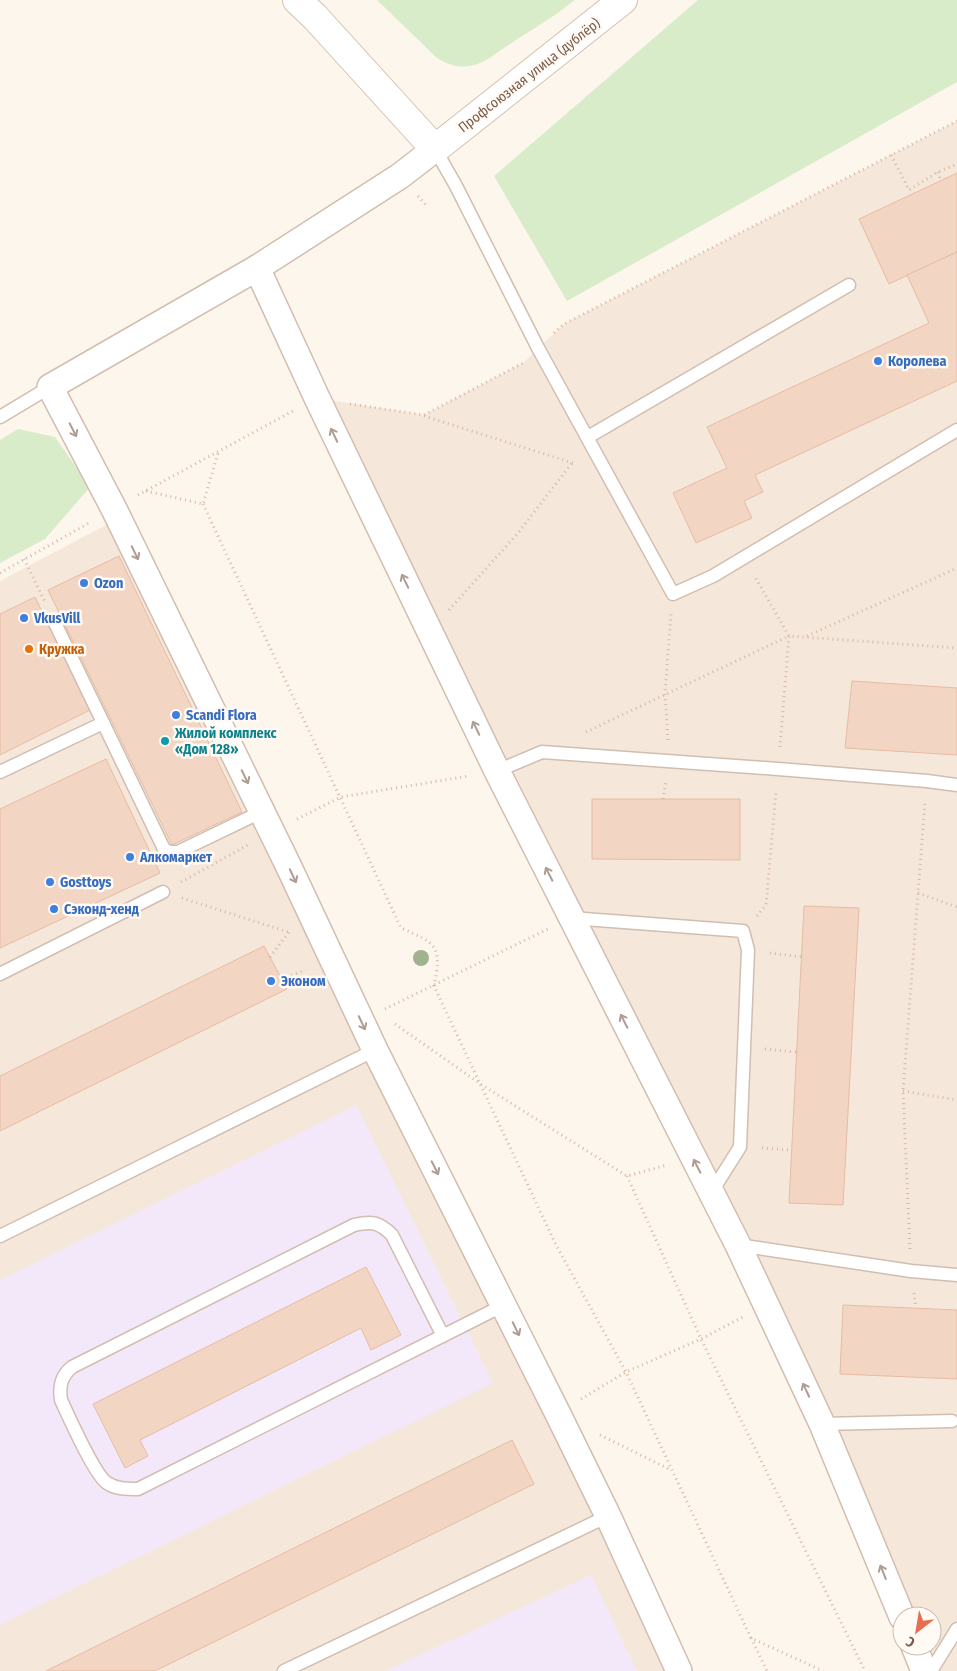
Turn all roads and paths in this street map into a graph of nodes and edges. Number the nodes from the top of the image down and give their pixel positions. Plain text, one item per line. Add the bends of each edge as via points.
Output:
1 (623, 0) edge
2 (306, 6) edge
3 (957, 121) edge
4 (435, 149) junction
5 (891, 155) junction
6 (957, 164) edge
7 (938, 172) junction
8 (941, 181) dead end
9 (257, 268) junction
10 (849, 286) dead end
11 (538, 348) junction
12 (50, 387) junction
13 (316, 398) junction
14 (424, 415) junction
15 (0, 417) edge
16 (957, 430) edge
17 (588, 437) junction
18 (219, 450) junction
19 (572, 463) junction
20 (607, 474) junction
21 (146, 491) junction
22 (203, 504) junction
23 (114, 509) junction
24 (744, 557) junction
25 (24, 559) junction
26 (957, 568) edge
27 (0, 573) edge
28 (673, 594) junction
29 (54, 621) joint
30 (429, 632) junction
31 (790, 636) junction
32 (805, 637) junction
33 (957, 648) edge
34 (665, 694) junction
35 (103, 723) junction
36 (542, 752) junction
37 (669, 761) junction
38 (778, 769) junction
39 (497, 771) junction
40 (0, 772) edge
41 (927, 781) junction
42 (957, 785) edge
43 (341, 797) junction
44 (266, 822) junction
45 (163, 892) junction
46 (918, 893) junction
47 (957, 907) edge
48 (572, 918) junction
49 (743, 931) junction
50 (289, 932) junction
51 (324, 944) junction
52 (748, 950) junction
53 (270, 957) dead end
54 (802, 957) dead end
55 (305, 970) dead end
56 (0, 974) edge
57 (282, 980) dead end
58 (434, 986) junction
59 (394, 1024) dead end
60 (744, 1047) junction
61 (375, 1050) junction
62 (796, 1052) dead end
63 (482, 1085) junction
64 (903, 1091) junction
65 (957, 1100) edge
66 (740, 1147) junction
67 (791, 1150) dead end
68 (693, 1158) junction
69 (627, 1176) junction
70 (711, 1193) junction
71 (0, 1236) edge
72 (738, 1245) junction
73 (911, 1271) junction
74 (957, 1274) edge
75 (504, 1305) junction
76 (766, 1305) junction
77 (443, 1336) junction
78 (701, 1339) junction
79 (626, 1372) junction
80 (558, 1414) junction
81 (952, 1421) dead end
82 (822, 1424) junction
83 (671, 1470) junction
84 (608, 1516) junction
85 (897, 1606) edge
86 (957, 1629) edge
87 (751, 1638) junction
88 (918, 1656) edge
89 (284, 1671) edge
90 (679, 1671) edge
91 (767, 1671) edge
92 (823, 1671) edge
93 (865, 1671) edge
94 (924, 1671) edge
95 (932, 1671) edge

1 - 4 street, Профсоюзная улица (дублёр)
2 - 4 street
3 - 5 path
4 - 9 street via 400,176
4 - 11 lane
5 - 7 path via 909,190
5 - 11 path via 564,324
6 - 7 path
7 - 8 path
9 - 12 street
9 - 13 street
10 - 17 lane
11 - 14 path via 523,362
11 - 17 lane
12 - 15 lane
12 -> 23 street
13 - 14 path
13 - 18 path
30 -> 13 street
14 - 19 path
16 - 24 lane
17 - 20 lane
18 - 21 path
18 - 22 path
19 - 20 path
19 - 30 path via 518,533
20 - 28 lane
21 - 22 path
21 - 23 path
22 - 43 path
23 - 25 path
23 -> 44 street
24 - 28 lane via 713,576
24 - 31 path
25 - 27 path
25 - 29 path
26 - 32 path
28 - 34 path
29 - 35 lane
39 -> 30 street
31 - 32 path
31 - 34 path
31 - 38 path
32 - 33 path
34 - 36 path
34 - 37 path
35 - 40 lane
35 - 44 lane via 167,851 178,852
36 - 37 lane
36 - 39 lane
37 - 38 lane
38 - 41 lane
38 - 49 path via 766,905
39 - 43 path
48 -> 39 street
41 - 42 lane
41 - 46 path
43 - 44 path
43 - 58 path via 401,928 428,940 436,949 438,968
44 - 45 path
44 -> 51 street
45 - 50 path
45 - 56 lane
46 - 47 path
46 - 64 path
48 - 49 lane
48 - 58 path
68 -> 48 street
49 - 52 lane
50 - 51 path
50 - 53 path
51 -> 61 street
52 - 54 path
52 - 60 lane
55 - 57 path
58 - 61 path via 378,1013
58 - 63 path
59 - 63 path
60 - 62 path
60 - 66 lane
61 - 71 lane
61 -> 75 street
63 - 69 path
63 - 79 path via 556,1245
64 - 65 path
64 - 73 path
66 - 67 path
66 - 70 lane
68 - 69 path
70 -> 68 street
69 - 78 path
70 - 72 street
72 - 73 lane
72 - 76 street
73 - 74 lane
75 - 77 lane
75 -> 80 street
76 - 78 path
82 -> 76 street
77 - 77 lane via 138,1489 123,1490 106,1482 95,1468 61,1400 59,1387 65,1373 72,1367 354,1225 369,1222 383,1226 392,1235
78 - 79 path
78 - 93 path
79 - 80 path
79 - 83 path
80 - 83 path
80 - 84 street
81 - 82 lane
85 -> 82 street
83 - 87 path
84 - 89 lane
84 - 90 street
86 - 95 lane
87 - 91 path
87 - 92 path
88 - 94 street

